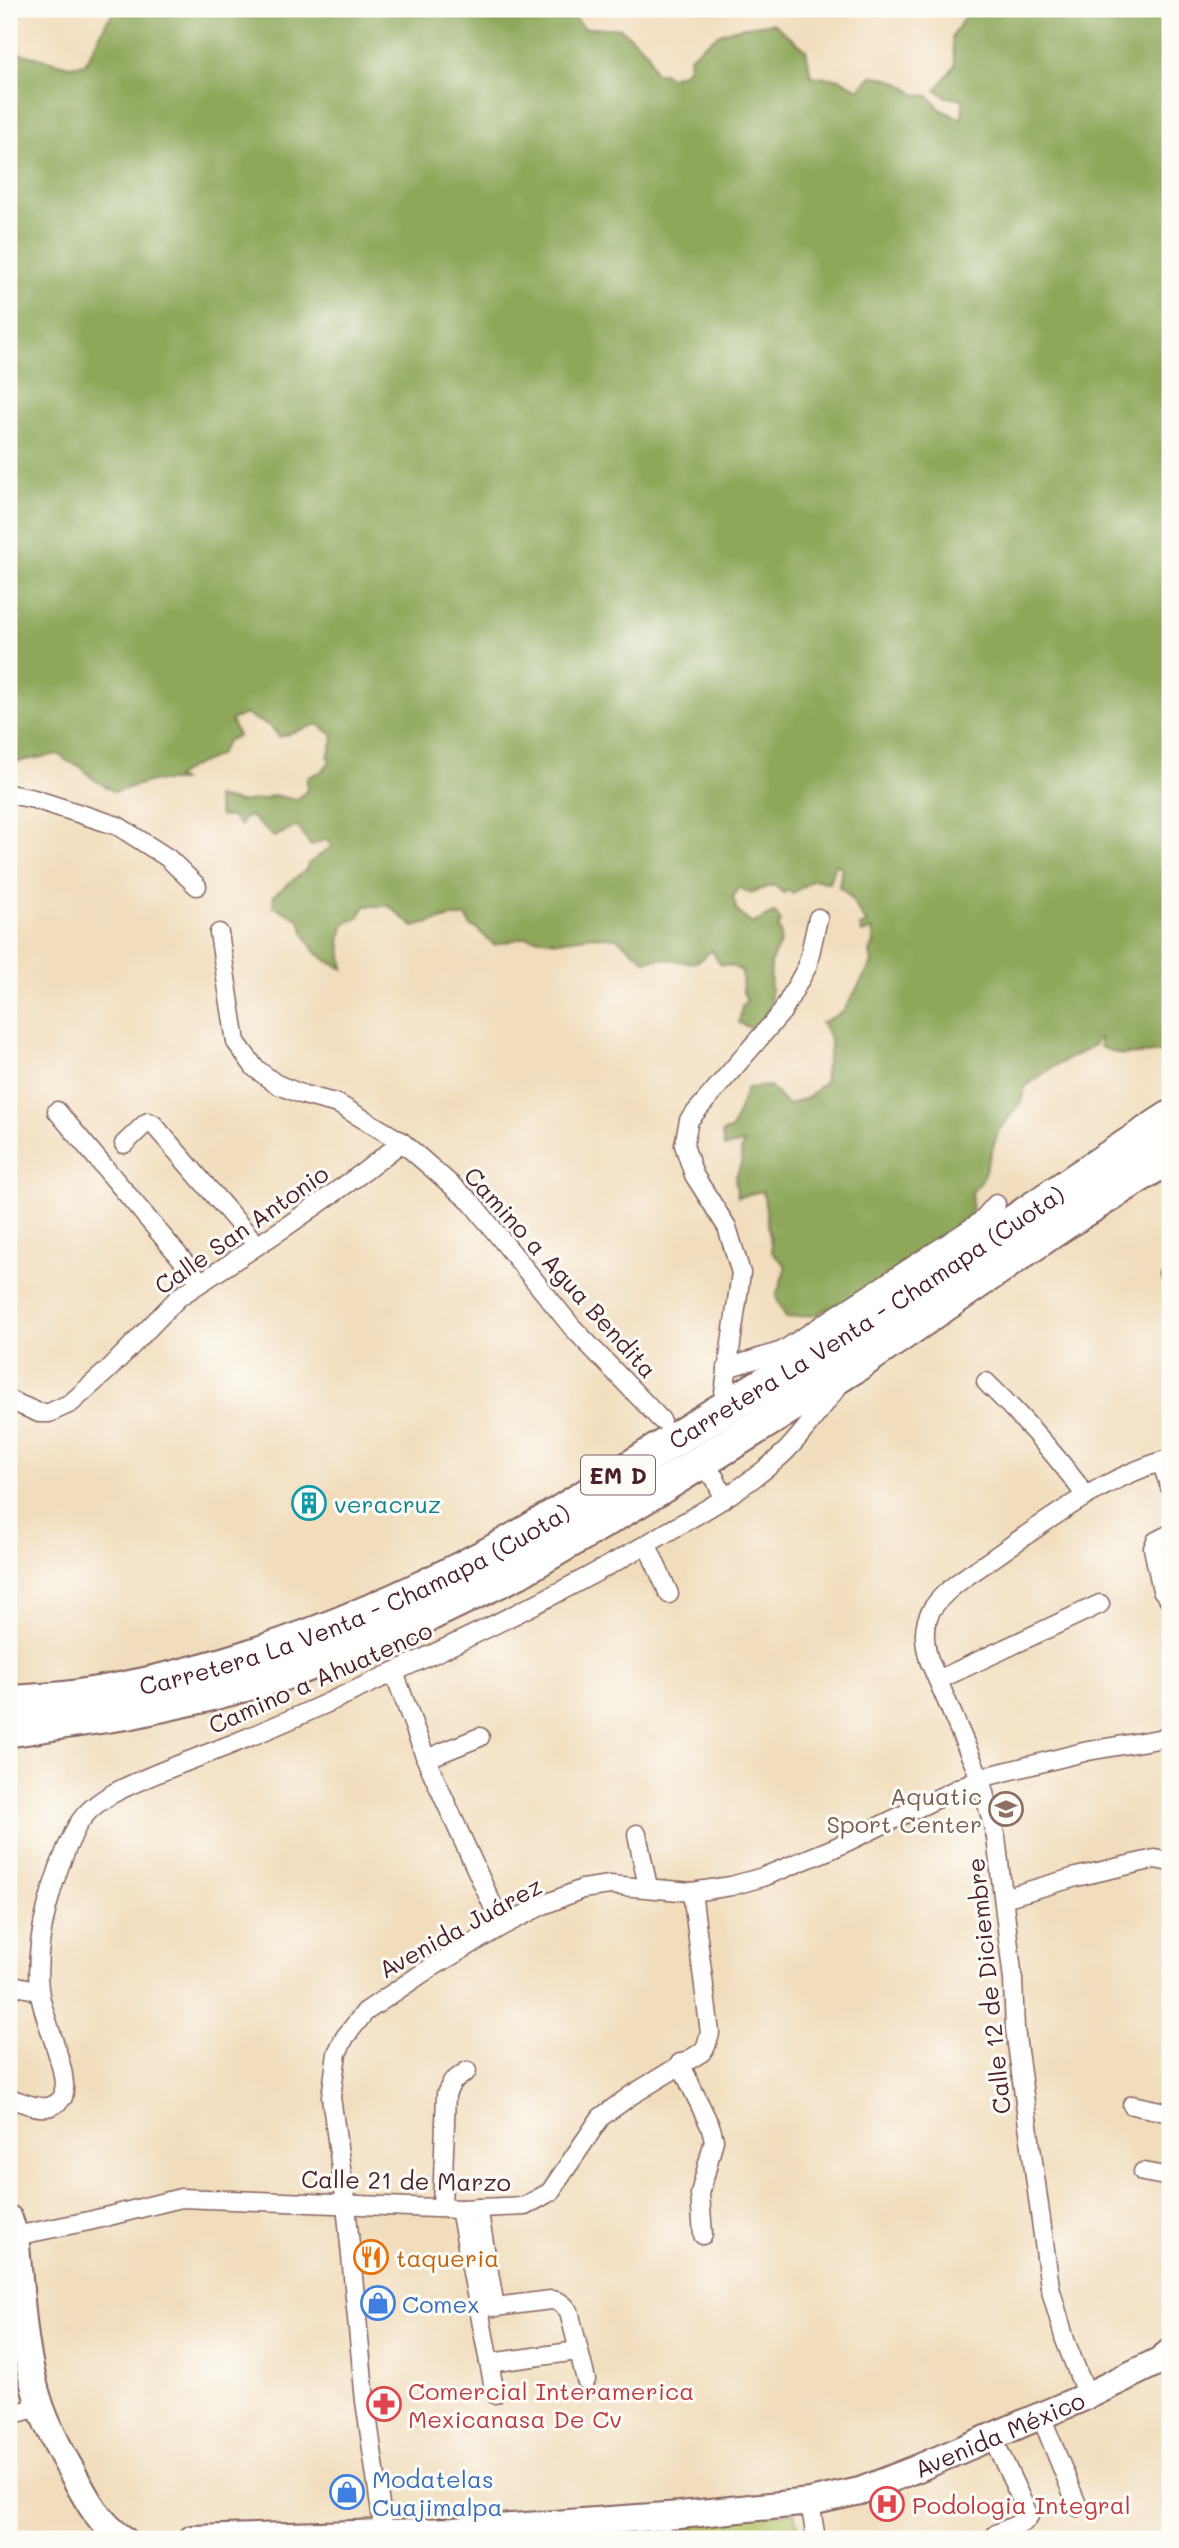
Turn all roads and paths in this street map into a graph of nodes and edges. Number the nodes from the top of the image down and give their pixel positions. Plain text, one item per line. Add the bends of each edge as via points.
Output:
1 (9, 794) edge
2 (197, 886) dead end
3 (818, 918) dead end
4 (219, 933) dead end
5 (57, 1111) dead end
6 (1170, 1118) edge
7 (402, 1142) junction
8 (124, 1144) dead end
9 (1170, 1156) edge
10 (996, 1204) dead end
11 (257, 1245) junction
12 (201, 1282) junction
13 (853, 1367) junction
14 (727, 1368) junction
15 (986, 1382) dead end
16 (9, 1400) edge
17 (723, 1400) dead end
18 (661, 1420) dead end
19 (1165, 1460) edge
20 (711, 1469) dead end
21 (1170, 1487) edge
22 (1086, 1496) junction
23 (724, 1499) junction
24 (1170, 1534) edge
25 (647, 1545) junction
26 (669, 1594) dead end
27 (1170, 1600) edge
28 (1100, 1604) dead end
29 (394, 1672) junction
30 (938, 1680) junction
31 (9, 1703) edge
32 (9, 1730) edge
33 (480, 1737) dead end
34 (1170, 1737) edge
35 (426, 1759) junction
36 (980, 1778) junction
37 (637, 1834) dead end
38 (1170, 1862) edge
39 (648, 1886) junction
40 (692, 1892) junction
41 (1003, 1898) junction
42 (502, 1926) junction
43 (9, 1984) edge
44 (39, 1991) junction
45 (680, 2063) junction
46 (467, 2071) dead end
47 (9, 2098) edge
48 (1132, 2105) dead end
49 (1170, 2113) edge
50 (1143, 2172) dead end
51 (1170, 2177) edge
52 (346, 2204) junction
53 (460, 2208) junction
54 (12, 2228) edge
55 (703, 2235) dead end
56 (578, 2351) junction
57 (1170, 2352) edge
58 (489, 2363) junction
59 (586, 2380) dead end
60 (495, 2394) dead end
61 (1087, 2396) junction
62 (40, 2407) junction
63 (9, 2415) edge
64 (1041, 2416) junction
65 (992, 2436) junction
66 (810, 2502) junction
67 (1078, 2507) dead end
68 (384, 2533) junction
69 (996, 2534) dead end
70 (123, 2539) edge
71 (192, 2539) edge
72 (816, 2539) edge

1 - 2 street via 118,826 168,858
3 - 14 street via 807,967 782,1012 689,1120 684,1145 694,1175 727,1227 741,1273
4 - 7 street, Camino a Agua Bendita via 236,1042 255,1068 276,1084 338,1104
5 - 12 street
6 - 31 highway, Carretera La Venta - Chamapa (Cuota) / EM D via 879,1312 568,1507 438,1580 325,1630 173,1678 75,1697
7 - 11 street, Calle San Antonio
7 - 18 street, Camino a Agua Bendita via 472,1203 572,1327
8 - 11 street via 148,1122 153,1124
9 - 13 highway, Carretera La Venta - Chamapa (Cuota) / EM D
10 - 14 street via 980,1222 782,1351
11 - 12 street, Calle San Antonio
12 - 16 street, Calle San Antonio via 179,1297 71,1404 38,1413
13 - 23 street, Camino a Ahuatenco via 784,1452
13 - 32 highway, Carretera La Venta - Chamapa (Cuota) / EM D via 517,1572 388,1634 277,1676 202,1696
14 - 17 street
15 - 22 street via 1037,1432
19 - 21 street
19 - 22 street, Calle 12 de Diciembre
20 - 23 street
22 - 30 street, Calle 12 de Diciembre via 948,1591 932,1609 924,1643
23 - 25 street, Camino a Ahuatenco
24 - 27 street via 1153,1548 1162,1590
25 - 26 street
25 - 29 street, Camino a Ahuatenco
28 - 30 street
29 - 35 street
29 - 44 street, Camino a Ahuatenco via 94,1806 77,1826 61,1864 42,1934
30 - 36 street, Calle 12 de Diciembre
33 - 35 street
34 - 36 street, Avenida Juárez via 1087,1751
35 - 42 street
36 - 40 street, Avenida Juárez via 763,1877
36 - 41 street, Calle 12 de Diciembre via 996,1837
37 - 39 street
38 - 41 street via 1155,1859
39 - 40 street, Avenida Juárez
39 - 42 street, Avenida Juárez via 582,1889
40 - 45 street, Calle 21 de Marzo via 710,2033 702,2052
41 - 61 street, Calle 12 de Diciembre via 1015,2029 1050,2287
42 - 52 street, Avenida Juárez via 388,1994 365,2012 345,2037 333,2070 331,2096
43 - 44 street
44 - 47 street, Camino a Ahuatenco via 65,2092 58,2104 44,2109
45 - 53 street, Calle 21 de Marzo via 601,2117 550,2192 525,2206
45 - 55 street via 714,2140 700,2194
46 - 53 street via 452,2082 446,2094
48 - 49 street
50 - 51 street
52 - 53 street, Calle 21 de Marzo
52 - 54 street, Calle 21 de Marzo via 181,2198 89,2221
52 - 68 street, Avenida Juárez via 365,2401
53 - 56 street via 495,2307 558,2301 569,2311
53 - 58 street
54 - 62 main road
56 - 58 street
56 - 59 street
57 - 61 main road, Avenida México
58 - 60 street
61 - 64 main road, Avenida México
62 - 63 street
62 - 70 main road via 94,2512
64 - 65 main road, Avenida México
64 - 67 street
65 - 66 main road, Avenida México via 860,2491
65 - 69 street via 1029,2516
66 - 68 main road, Avenida México via 680,2515
66 - 72 street
68 - 71 main road, Avenida México

